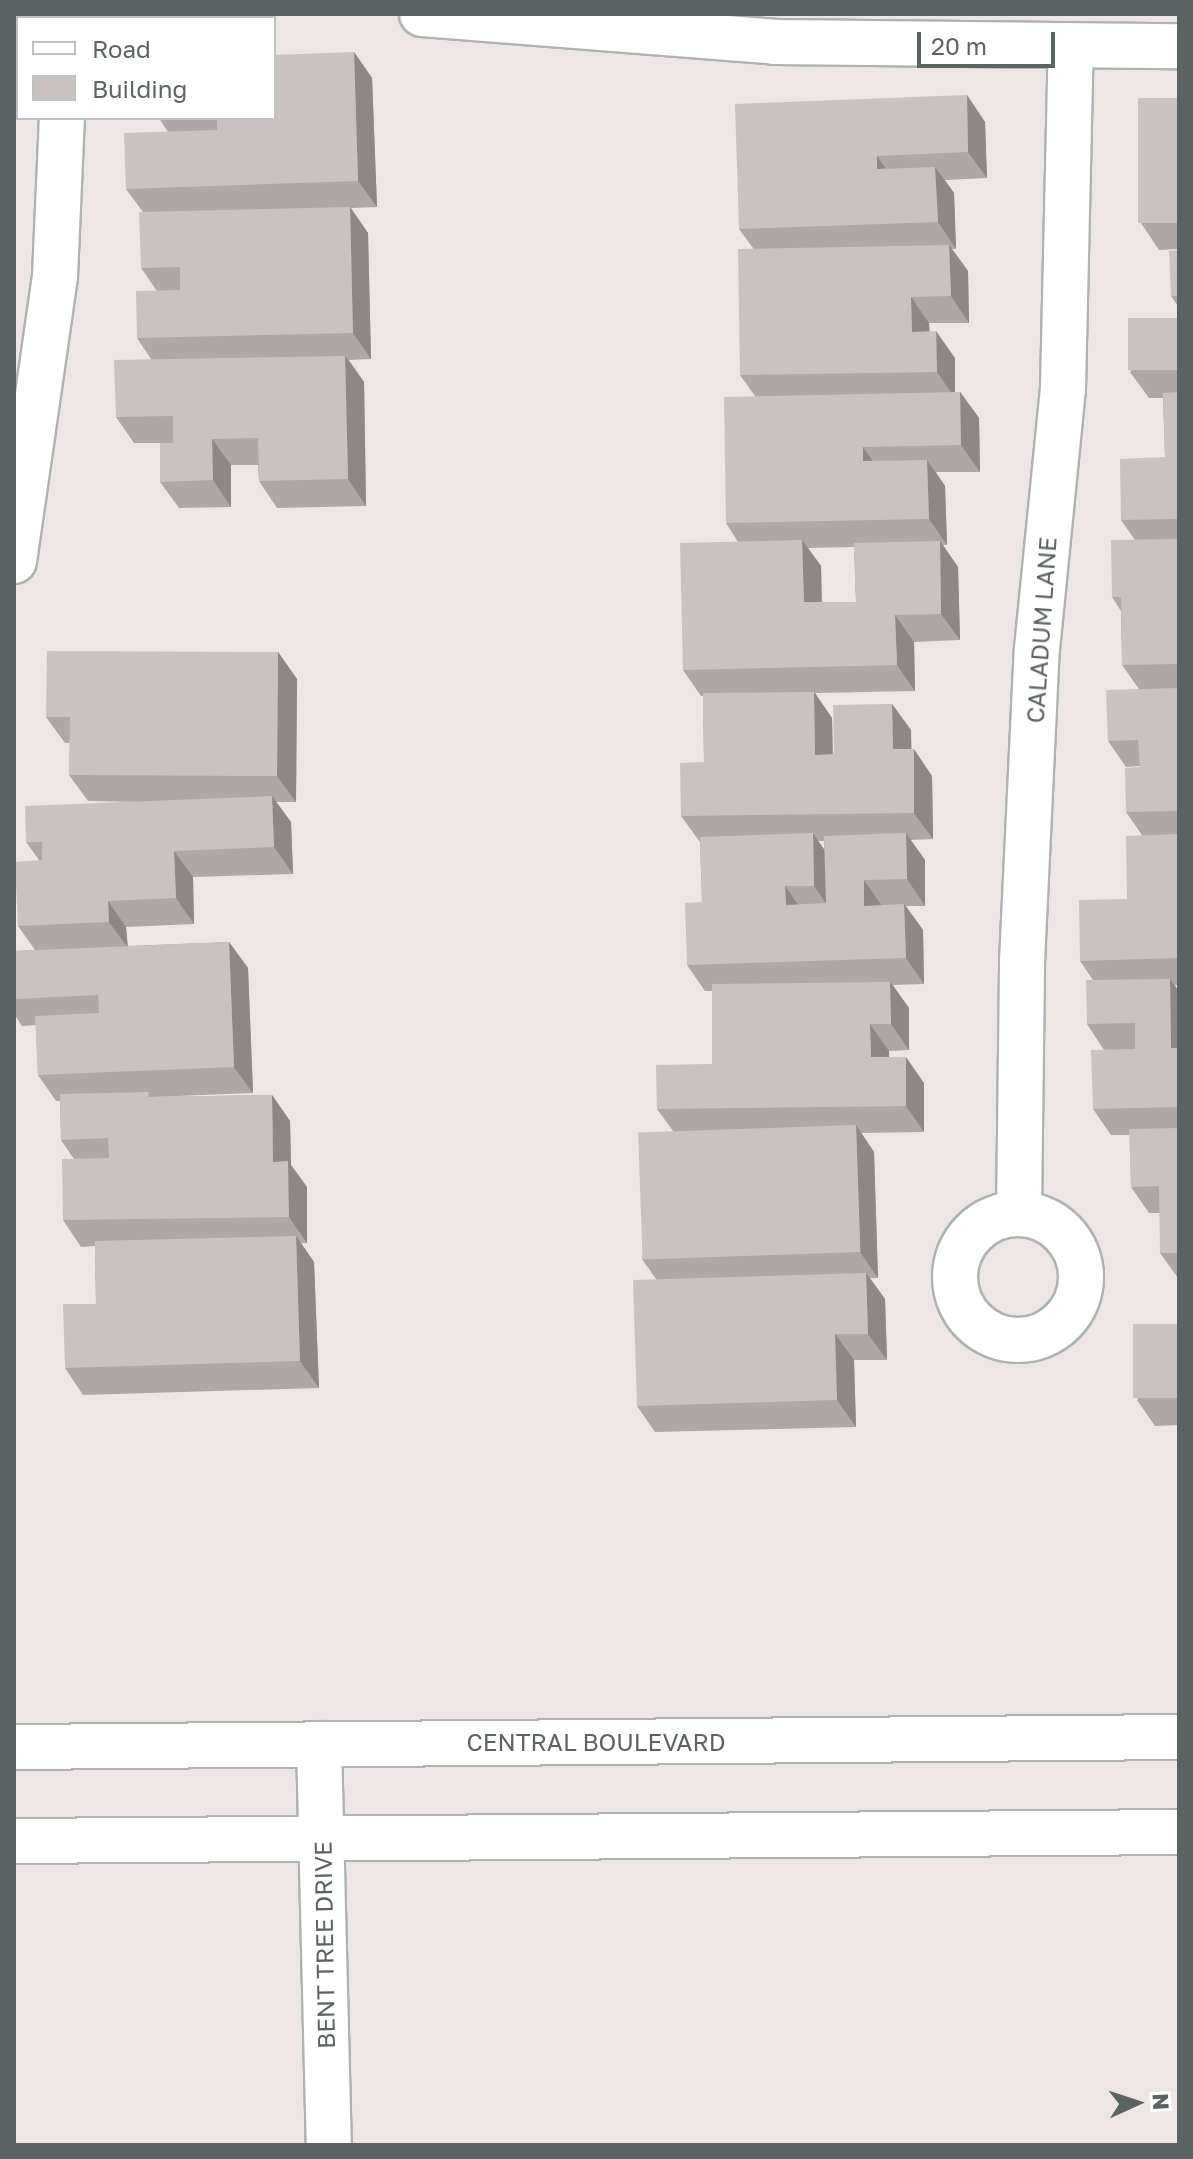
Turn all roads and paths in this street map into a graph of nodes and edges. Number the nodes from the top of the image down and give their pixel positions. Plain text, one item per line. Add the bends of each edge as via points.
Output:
1 (422, 14) edge
2 (628, 21) edge
3 (1179, 46) edge
4 (1071, 48) junction
5 (62, 120) edge
6 (14, 561) edge
7 (1019, 1213) dead end
8 (1179, 1737) edge
9 (319, 1744) junction
10 (14, 1747) edge
11 (1179, 1832) edge
12 (322, 1839) junction
13 (14, 1841) edge
14 (329, 2145) edge

1 - 2 street
2 - 4 street via 774,42
3 - 4 street
4 - 7 street, CALADUM LANE via 1063,388 1037,649 1022,962
5 - 6 street via 55,276
8 - 9 street, CENTRAL BOULEVARD
9 - 10 street, CENTRAL BOULEVARD
9 - 12 street, BENT TREE DRIVE
11 - 12 street
12 - 13 street
12 - 14 street, BENT TREE DRIVE

